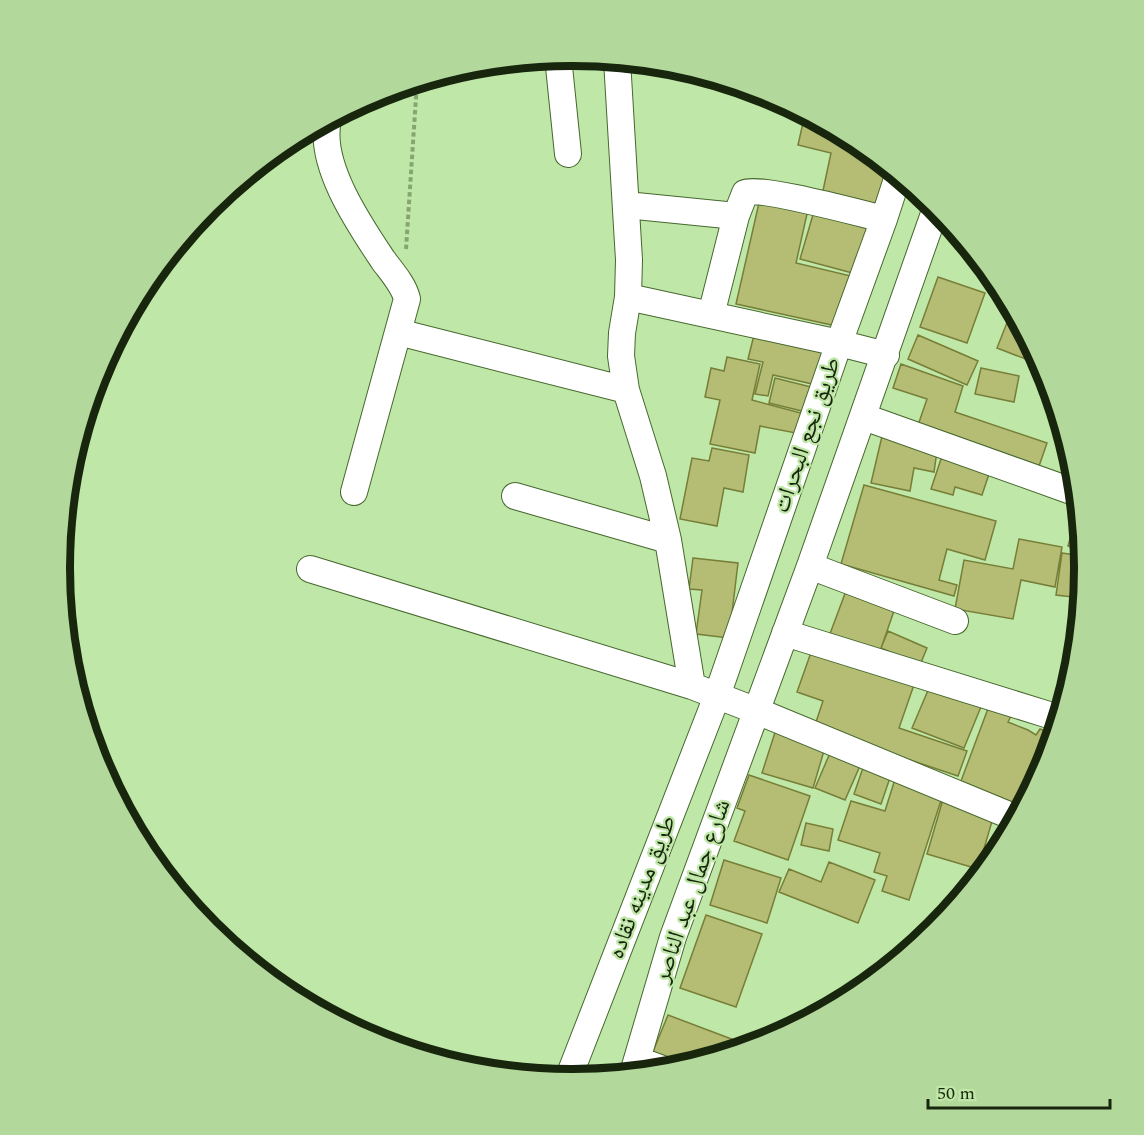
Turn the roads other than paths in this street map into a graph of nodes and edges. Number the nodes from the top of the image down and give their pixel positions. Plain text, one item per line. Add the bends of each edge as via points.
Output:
1 (559, 66) edge
2 (618, 68) edge
3 (328, 130) edge
4 (568, 154) dead end
5 (895, 184) edge
6 (626, 205) junction
7 (736, 216) junction
8 (884, 219) junction
9 (932, 219) edge
10 (627, 297) junction
11 (711, 315) junction
12 (398, 332) junction
13 (838, 343) junction
14 (886, 355) junction
15 (626, 390) junction
16 (864, 417) junction
17 (1067, 489) edge
18 (354, 492) dead end
19 (515, 496) dead end
20 (668, 540) junction
21 (810, 566) junction
22 (310, 569) dead end
23 (955, 621) dead end
24 (785, 633) junction
25 (692, 686) junction
26 (717, 696) junction
27 (757, 711) junction
28 (1049, 715) dead end
29 (1008, 815) edge
30 (636, 1065) edge
31 (572, 1069) edge

1 - 4 street
2 - 6 street
3 - 12 street via 327,148 337,180 406,294 407,304
5 - 8 street, طريق نجع البحرات
6 - 7 street
6 - 10 street
7 - 8 street via 745,193 755,191
7 - 11 street
8 - 13 street, طريق نجع البحرات
9 - 14 street, طريق نجع البحرات
10 - 11 street
10 - 15 street via 621,356
11 - 13 street
12 - 15 street
12 - 18 street
13 - 14 street
13 - 26 street, طريق نجع البحرات
14 - 16 street, طريق نجع البحرات
15 - 20 street
16 - 17 street
16 - 21 street, طريق نجع البحرات
19 - 20 street
20 - 25 street
21 - 23 street
21 - 24 street, طريق نجع البحرات
22 - 25 street
24 - 27 street, طريق نجع البحرات
24 - 28 street
25 - 26 street
26 - 27 street
26 - 31 street, طريق مدينه نقاده
27 - 29 street
27 - 30 street, شارع جمال عبد الناصر via 673,938

